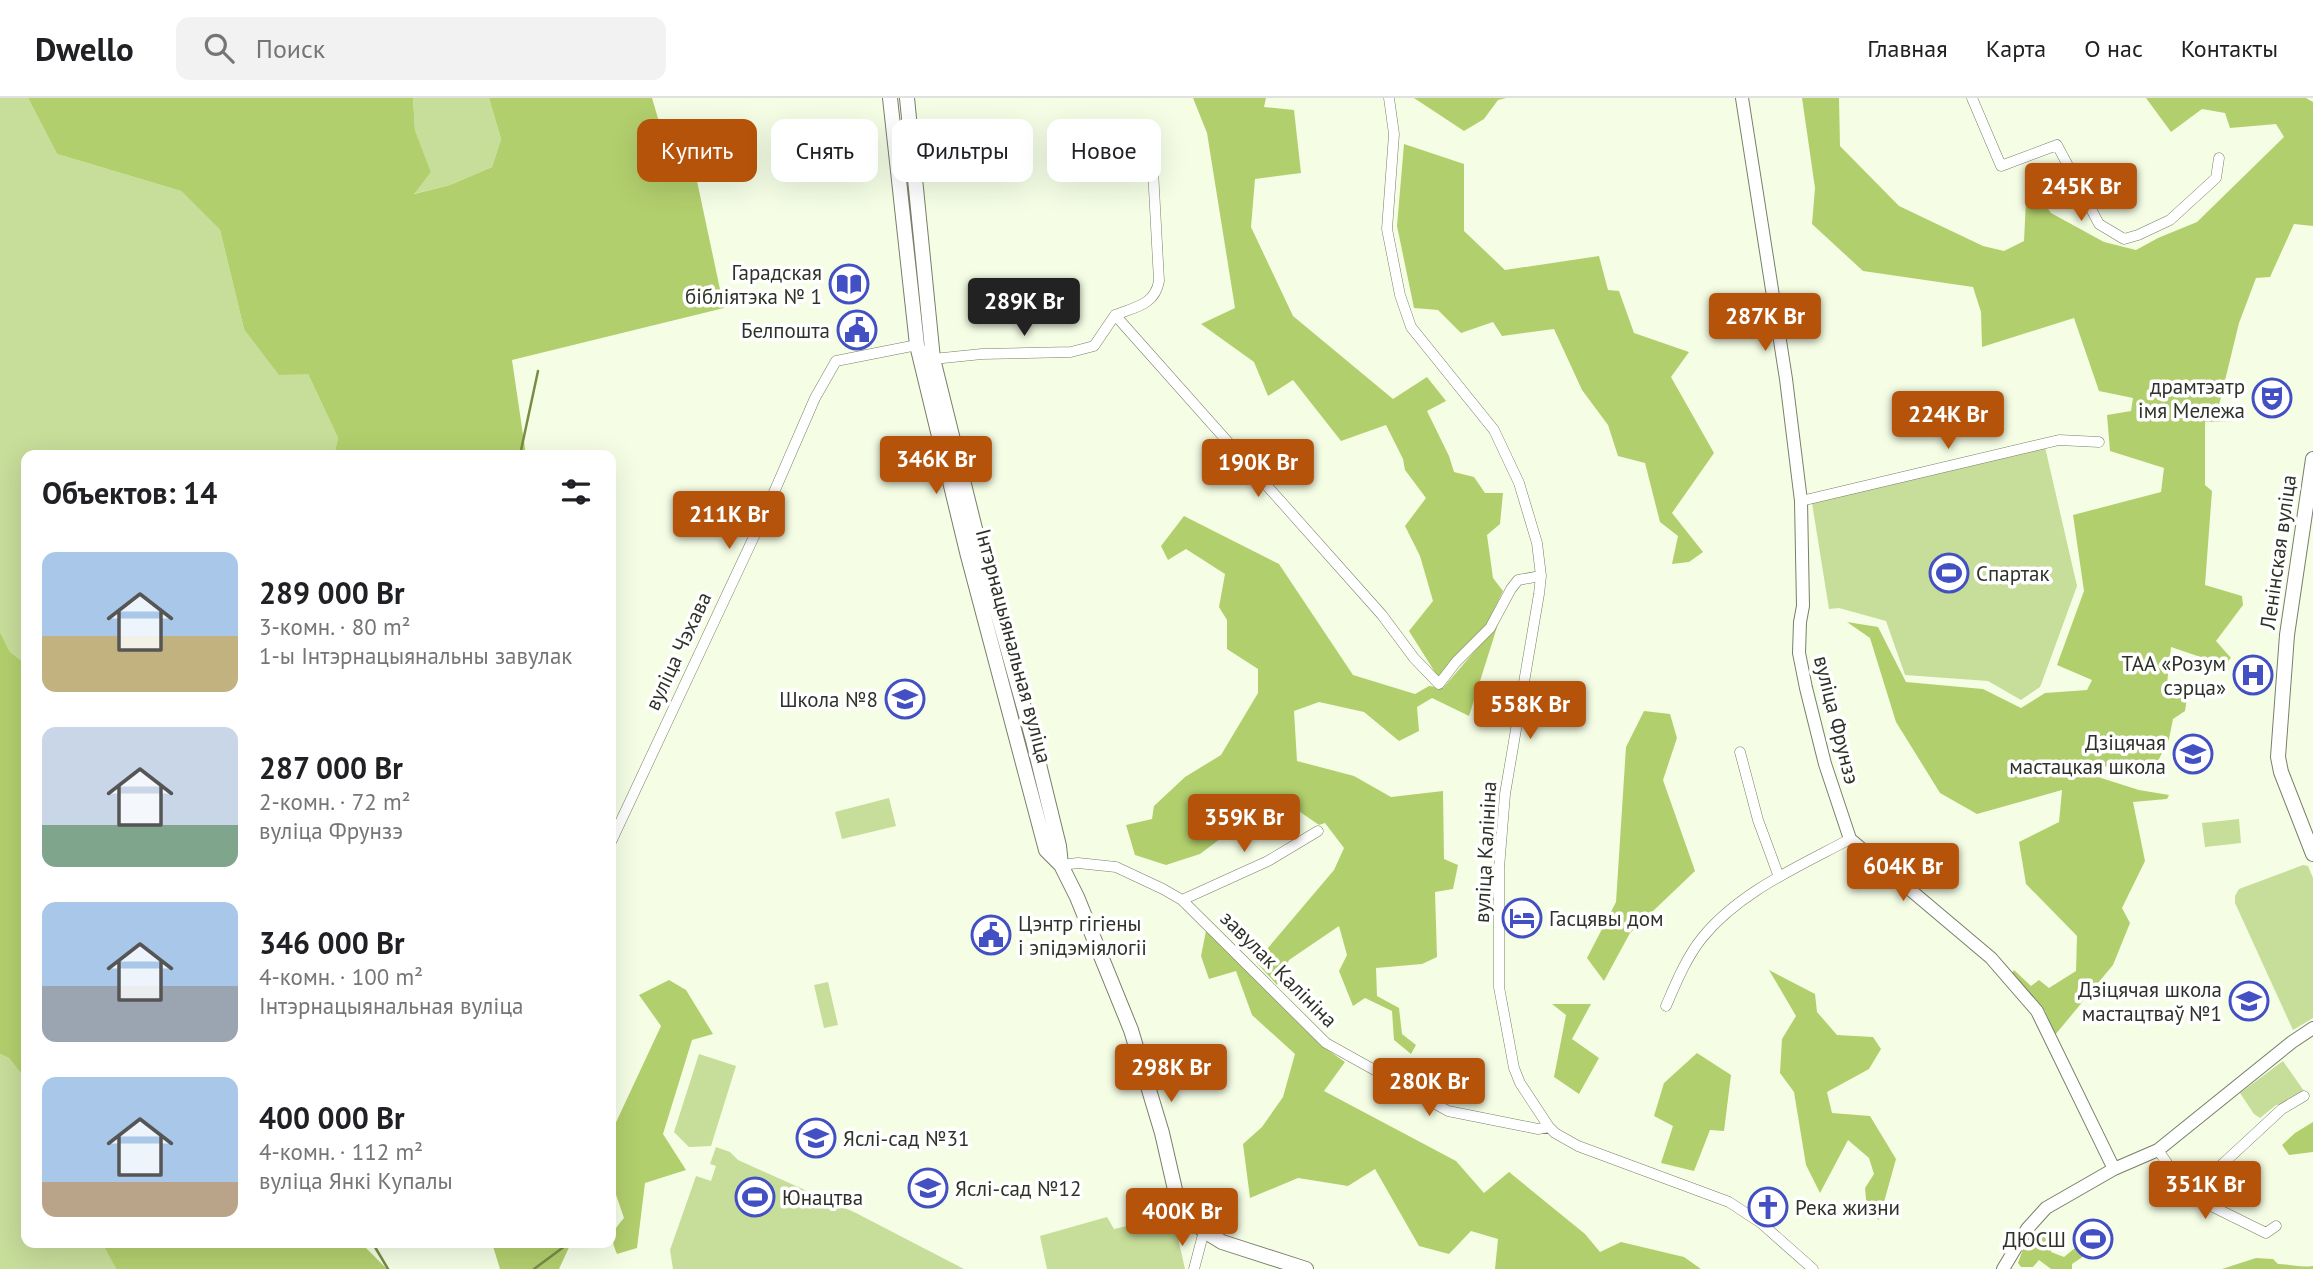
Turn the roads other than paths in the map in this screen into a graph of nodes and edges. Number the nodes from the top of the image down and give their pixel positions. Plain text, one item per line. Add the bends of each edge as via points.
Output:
1 (890, 98) edge
2 (906, 98) edge
3 (1389, 98) edge
4 (1742, 98) edge
5 (1972, 98) edge
6 (2219, 158) dead end
7 (1154, 182) edge
8 (1115, 316) junction
9 (924, 344) junction
10 (933, 359) junction
11 (2099, 442) dead end
12 (2313, 459) edge
13 (1801, 501) junction
14 (975, 554) junction
15 (1541, 576) junction
16 (1740, 752) dead end
17 (616, 831) edge
18 (1318, 831) dead end
19 (1850, 839) junction
20 (2313, 854) edge
21 (1061, 866) junction
22 (1779, 877) junction
23 (1182, 900) junction
24 (1666, 1006) dead end
25 (2313, 1028) edge
26 (2304, 1096) dead end
27 (1549, 1127) junction
28 (2158, 1150) junction
29 (2113, 1169) junction
30 (2189, 1195) junction
31 (2276, 1226) dead end
32 (1204, 1231) junction
33 (1194, 1269) edge
34 (1306, 1269) edge
35 (1813, 1269) edge
36 (2003, 1269) edge

1 - 9 main road, Інтэрнацыянальная вуліца
2 - 9 main road, Інтэрнацыянальная вуліца
3 - 15 street, вуліца Калініна via 1394,134 1387,229 1400,295 1411,327 1494,430 1519,483 1537,543
4 - 13 street, вуліца Фрунзэ
5 - 6 street via 2001,166 2057,145 2099,224 2124,239 2170,220 2216,178
7 - 8 street via 1157,293 1150,301
8 - 10 street via 1094,346 1071,352
8 - 15 street via 1439,684 1490,628 1518,580
9 - 10 main road, Інтэрнацыянальная вуліца
9 - 14 main road, Інтэрнацыянальная вуліца
9 - 17 street, вуліца Чэхава via 836,361
10 - 14 main road, Інтэрнацыянальная вуліца
11 - 13 street via 2059,440
12 - 20 main road, Ленінская вуліца via 2287,635 2278,757
13 - 19 street, вуліца Фрунзэ via 1799,653 1825,764
14 - 21 main road, Інтэрнацыянальная вуліца via 1034,740
15 - 27 street, вуліца Калініна via 1505,794 1499,868 1499,987 1514,1068
16 - 22 street
18 - 23 street, завулак Калініна
19 - 22 street
19 - 29 street via 1991,958 2037,1011
21 - 23 street, завулак Калініна via 1116,867
21 - 32 main road, Інтэрнацыянальная вуліца via 1131,1030 1180,1207
22 - 24 street via 1731,908 1700,940
23 - 27 street, завулак Калініна via 1326,1044 1448,1111 1538,1129
25 - 28 street
26 - 30 street via 2282,1109
27 - 35 street, вуліца Калініна via 1578,1146 1729,1202 1761,1223
28 - 29 street
28 - 30 street
29 - 36 street via 2046,1208
30 - 31 street via 2266,1233
32 - 33 street
32 - 34 main road, Інтэрнацыянальная вуліца via 1222,1242

